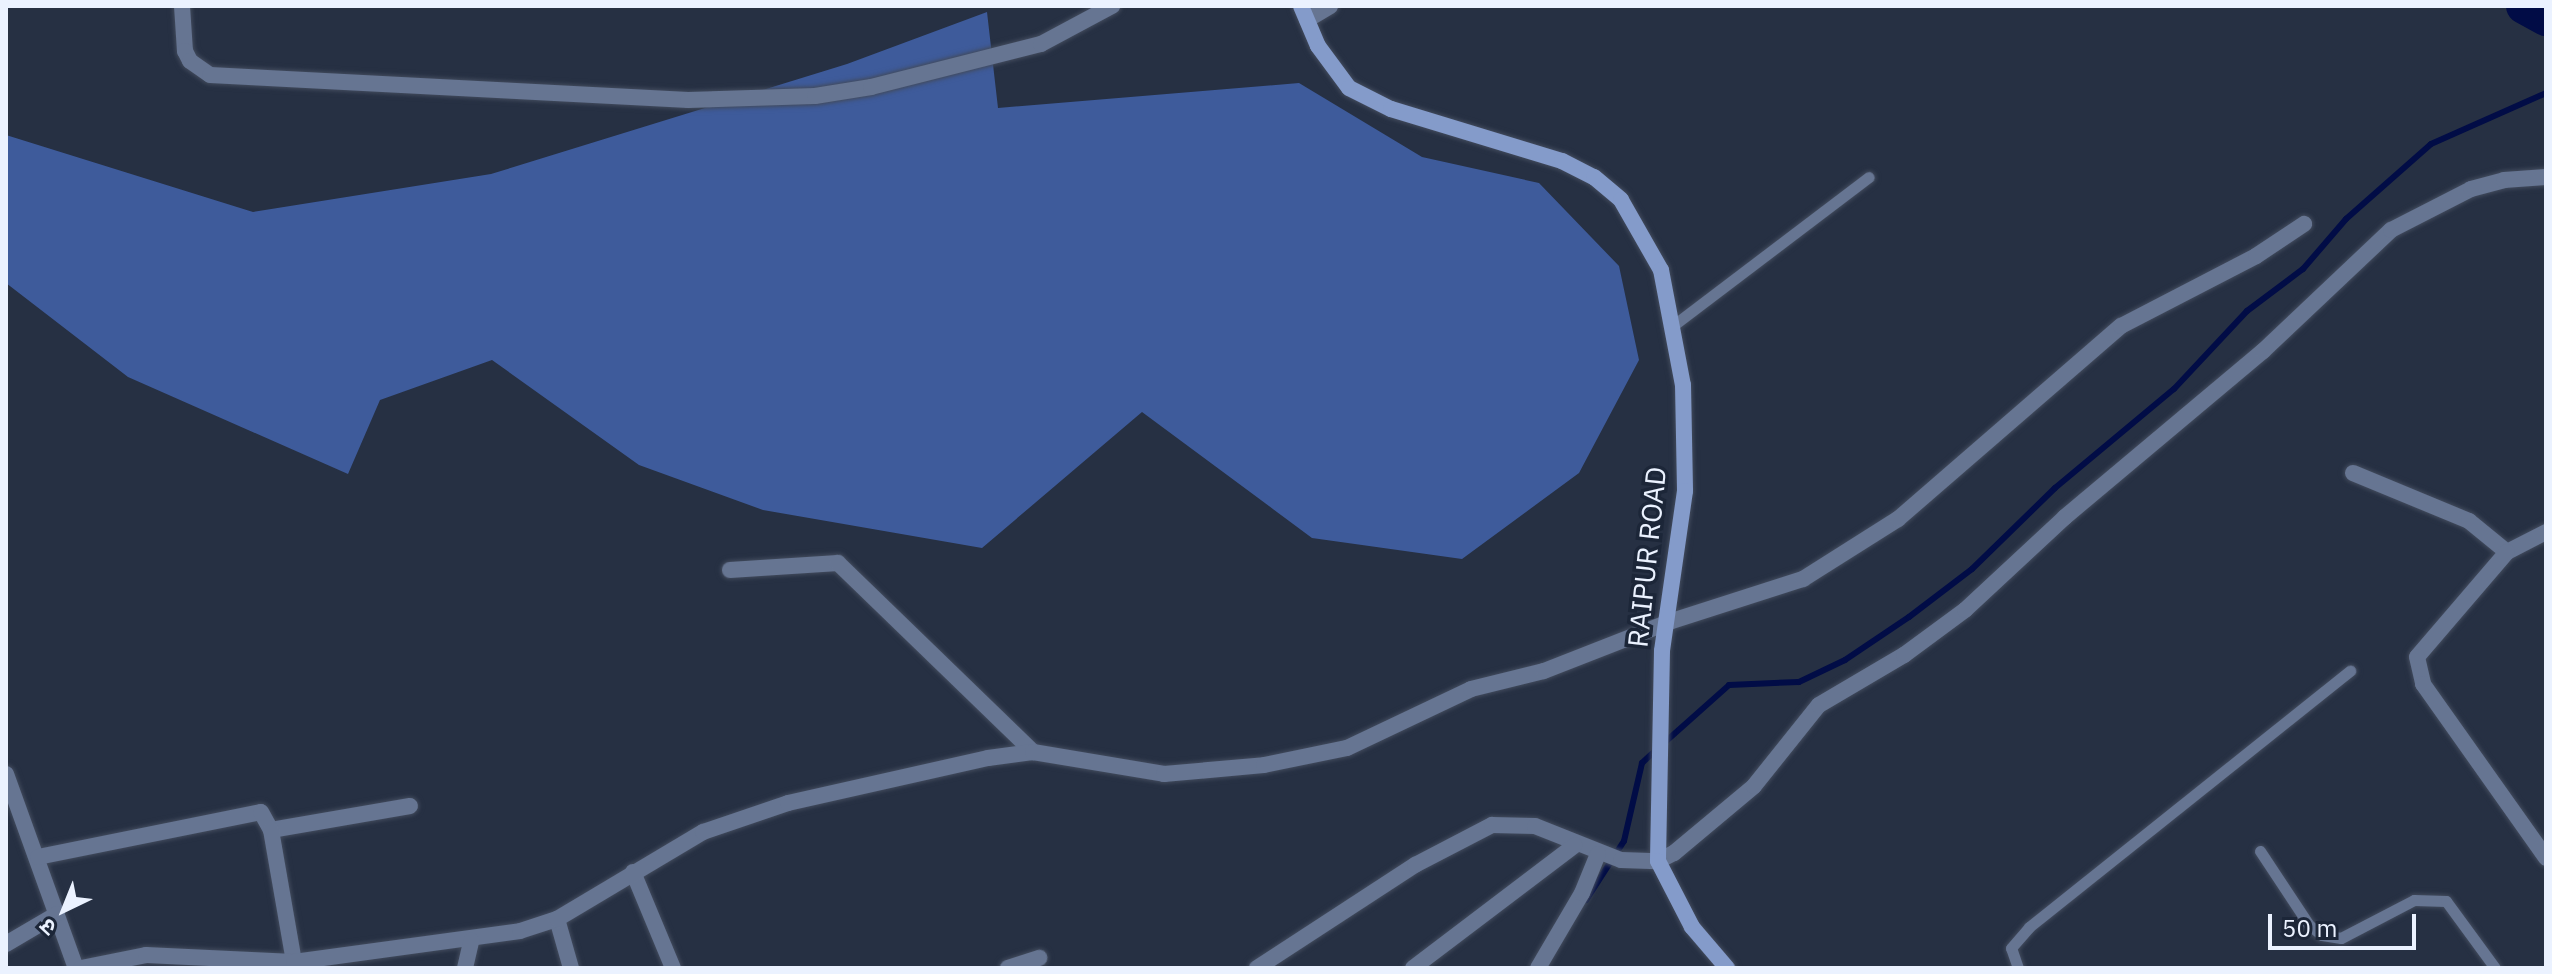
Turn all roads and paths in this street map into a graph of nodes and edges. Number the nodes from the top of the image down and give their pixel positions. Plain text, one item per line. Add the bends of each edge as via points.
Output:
1 (182, 6) edge
2 (1112, 6) edge
3 (1330, 6) edge
4 (1304, 13) edge
5 (1869, 177) dead end
6 (2546, 177) edge
7 (2304, 224) dead end
8 (1675, 324) junction
9 (2353, 473) dead end
10 (2546, 532) edge
11 (2507, 552) junction
12 (730, 570) dead end
13 (1669, 622) junction
14 (2350, 671) dead end
15 (1033, 752) junction
16 (6, 774) edge
17 (12, 805) edge
18 (410, 806) dead end
19 (271, 830) junction
20 (1575, 845) junction
21 (2260, 851) dead end
22 (38, 857) junction
23 (1609, 857) junction
24 (2546, 858) edge
25 (1658, 861) junction
26 (633, 872) junction
27 (57, 914) junction
28 (557, 919) junction
29 (471, 941) junction
30 (6, 944) edge
31 (1039, 958) dead end
32 (294, 962) junction
33 (79, 968) edge
34 (465, 968) edge
35 (571, 968) edge
36 (673, 968) edge
37 (1008, 968) edge
38 (1257, 968) edge
39 (1413, 968) edge
40 (1538, 968) edge
41 (1727, 968) edge
42 (2018, 968) edge
43 (2495, 968) edge

1 - 2 street via 185,51 210,75 688,100 815,96 871,87 1031,48
3 - 4 street
4 - 8 main road, RAIPUR ROAD via 1334,74 1365,99 1562,161 1594,177 1621,200 1639,226 1661,270
5 - 8 lane
6 - 25 street via 2471,189 2391,230 2263,351 2065,517 1965,610 1904,655 1819,705 1754,786 1691,841
7 - 13 street via 2256,256 2121,326 1947,479 1852,551 1803,579
8 - 13 main road, RAIPUR ROAD via 1685,491
9 - 11 street via 2434,503 2482,528
10 - 11 street
11 - 24 street via 2420,648 2418,667 2423,684
12 - 15 street via 838,563
13 - 15 street via 1544,671 1471,689 1347,748 1264,765 1164,774
13 - 25 main road, RAIPUR ROAD via 1662,651
14 - 42 lane via 2029,927 2011,948
15 - 26 street via 788,803 703,832
16 - 17 street
17 - 22 street
18 - 19 street
19 - 22 street via 263,813 256,811
19 - 32 street
20 - 23 street
20 - 38 street via 1535,826 1478,829
20 - 39 street
21 - 43 lane via 2309,925 2322,935 2341,938 2414,900 2446,901
22 - 27 street
23 - 25 street
23 - 40 street
25 - 41 main road, RAIPUR ROAD via 1692,927
26 - 28 street
26 - 36 street
27 - 30 street
27 - 33 street
28 - 29 street
28 - 35 street
29 - 32 street
29 - 34 street
31 - 37 street
32 - 33 street via 146,955

